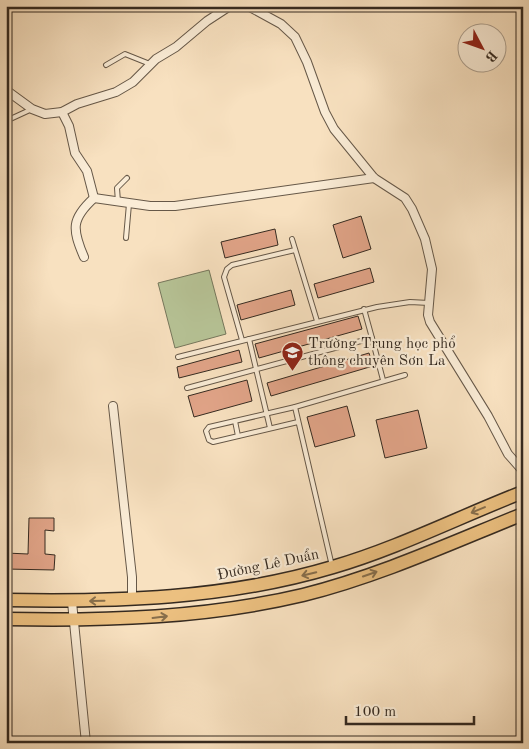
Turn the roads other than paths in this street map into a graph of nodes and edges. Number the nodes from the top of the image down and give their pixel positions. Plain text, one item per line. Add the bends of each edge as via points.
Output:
1 (230, 6) edge
2 (248, 6) edge
3 (150, 64) junction
4 (106, 65) dead end
5 (6, 90) edge
6 (32, 109) junction
7 (62, 112) junction
8 (6, 121) edge
9 (127, 178) dead end
10 (374, 178) junction
11 (94, 198) junction
12 (118, 202) junction
13 (130, 204) junction
14 (126, 238) dead end
15 (292, 239) dead end
16 (295, 250) junction
17 (84, 257) dead end
18 (429, 303) junction
19 (364, 309) junction
20 (317, 321) junction
21 (372, 338) junction
22 (248, 339) junction
23 (242, 340) junction
24 (178, 357) dead end
25 (257, 368) junction
26 (404, 375) dead end
27 (383, 380) junction
28 (187, 388) dead end
29 (113, 406) dead end
30 (295, 407) junction
31 (266, 414) junction
32 (235, 421) junction
33 (298, 422) junction
34 (270, 428) junction
35 (238, 436) junction
36 (523, 471) edge
37 (523, 492) edge
38 (523, 514) edge
39 (332, 568) junction
40 (6, 600) edge
41 (132, 600) junction
42 (72, 602) junction
43 (6, 619) edge
44 (73, 620) junction
45 (86, 743) edge

1 - 3 street
2 - 10 street via 281,24 295,38 334,129
3 - 4 lane via 126,54
3 - 7 street via 124,88
5 - 6 street
6 - 7 street via 45,114
6 - 8 lane
7 - 11 street via 69,126 74,153 87,171
9 - 12 lane via 117,188
10 - 13 street via 192,205
10 - 18 street via 405,198 419,223 432,269
11 - 12 street
11 - 17 street via 83,208 75,224
12 - 13 street
13 - 14 lane
15 - 16 lane
16 - 20 lane
16 - 23 lane via 226,269 224,276
18 - 19 lane via 394,303
18 - 36 street via 428,315 434,332 508,454
19 - 20 lane
19 - 21 lane
20 - 22 lane
21 - 25 lane
21 - 27 lane
22 - 23 lane
22 - 25 lane
23 - 24 lane
25 - 28 lane
25 - 31 lane
26 - 27 lane
27 - 30 lane
29 - 41 street
30 - 31 lane
30 - 33 lane
31 - 32 lane
31 - 34 lane
32 - 35 lane
32 - 35 lane via 209,427 206,431 212,442
33 - 34 lane
33 - 39 lane
34 - 35 lane
37 -> 39 main road, Đường Lê Duẩn
44 -> 38 main road via 151,618 302,595 386,568
39 -> 41 main road, Đường Lê Duẩn via 202,594
40 - 42 main road, Đường Lê Duẩn
41 -> 42 main road, Đường Lê Duẩn
42 - 44 street
43 - 44 main road
44 - 45 street

